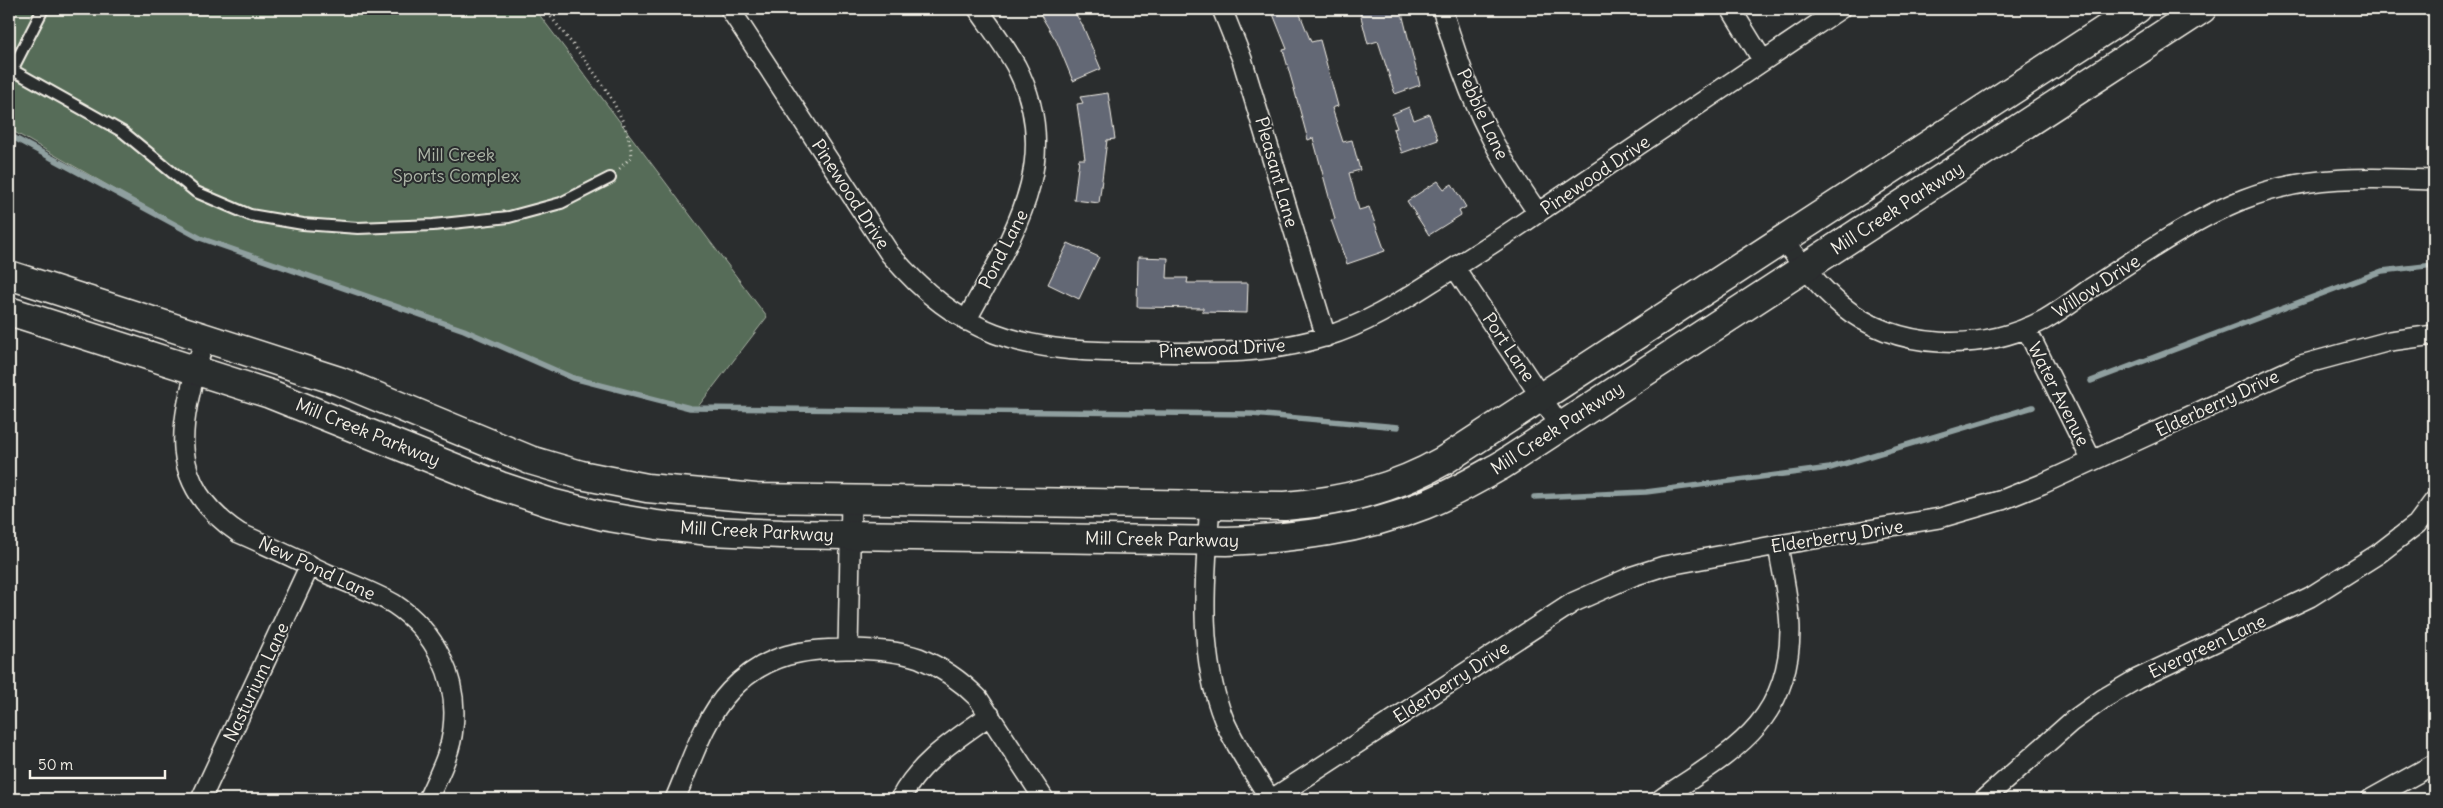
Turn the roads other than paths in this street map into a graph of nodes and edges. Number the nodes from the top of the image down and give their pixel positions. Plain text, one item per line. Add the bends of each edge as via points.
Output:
1 (43, 9) edge
2 (730, 9) edge
3 (978, 9) edge
4 (1222, 9) edge
5 (1442, 9) edge
6 (1731, 9) edge
7 (1840, 9) edge
8 (2137, 9) edge
9 (2202, 9) edge
10 (1763, 61) junction
11 (10, 69) edge
12 (610, 178) road end
13 (2434, 180) edge
14 (1538, 213) junction
15 (1783, 240) junction
16 (1455, 268) junction
17 (1804, 269) junction
18 (9, 275) edge
19 (9, 311) edge
20 (966, 321) junction
21 (2026, 328) junction
22 (2434, 335) edge
23 (205, 337) junction
24 (1326, 337) junction
25 (196, 370) junction
26 (1542, 397) junction
27 (1561, 427) junction
28 (2092, 461) junction
29 (851, 501) junction
30 (2434, 501) edge
31 (1210, 505) junction
32 (850, 535) junction
33 (1208, 540) junction
34 (1778, 544) junction
35 (310, 565) junction
36 (848, 649) junction
37 (990, 715) junction
38 (2434, 764) edge
39 (202, 799) edge
40 (428, 799) edge
41 (675, 799) edge
42 (900, 799) edge
43 (1044, 799) edge
44 (1271, 799) edge
45 (1661, 799) edge
46 (1984, 799) edge
47 (2371, 799) edge

1 - 11 lane
2 - 20 street, Pinewood Drive via 890,254 932,298
3 - 20 street, Pond Lane via 1023,82 1035,137 1034,165 1030,193 1021,219
4 - 24 street, Pleasant Lane via 1242,59
5 - 14 street, Pebble Lane via 1481,118 1511,174
6 - 10 street
7 - 10 street, Pinewood Drive
8 - 15 main road, Mill Creek Parkway
9 - 17 main road, Mill Creek Parkway
10 - 14 street, Pinewood Drive
11 - 12 lane via 123,132 196,192 250,215 303,224 358,228 433,225 509,216 561,203
13 - 21 street, Willow Drive via 2324,179 2244,199 2206,217
14 - 16 street, Pinewood Drive
15 - 17 street, Willow Drive
15 - 26 main road, Mill Creek Parkway
16 - 24 street, Pinewood Drive via 1388,310
16 - 26 street, Port Lane
17 - 21 street, Willow Drive via 1842,306 1860,318 1907,337 1958,343 1988,339
17 - 27 main road, Mill Creek Parkway
18 - 23 main road, Mill Creek Parkway
19 - 25 main road, Mill Creek Parkway
20 - 24 street, Pinewood Drive via 1016,342 1050,348 1116,352 1257,350
21 - 28 street, Water Avenue
22 - 28 street, Elderberry Drive via 2390,341 2301,365
23 - 25 street, New Pond Lane
23 - 29 main road, Mill Creek Parkway via 339,381 492,446 581,475 705,495
25 - 32 main road, Mill Creek Parkway via 338,419 500,486 551,503 604,516 710,531
25 - 35 street, New Pond Lane via 182,430 184,454 200,496 239,533
26 - 27 street, Port Lane
26 - 31 main road, Mill Creek Parkway via 1430,468 1374,492 1307,504
27 - 33 main road, Mill Creek Parkway via 1463,487 1408,511 1319,533 1273,539
28 - 34 street, Elderberry Drive via 2002,500 1940,518
29 - 31 main road, Mill Creek Parkway
29 - 32 street
30 - 46 street, Evergreen Lane via 2417,524 2378,554 2310,597 2137,679 2103,699 2071,722
31 - 33 street, Elderberry Drive
32 - 33 main road, Mill Creek Parkway
32 - 36 street
33 - 44 street, Elderberry Drive via 1208,659 1214,689 1238,747
34 - 44 street, Elderberry Drive via 1664,566 1574,602
34 - 45 street via 1790,629 1788,662 1781,686 1761,721 1739,746
35 - 39 street, Nasturium Lane
35 - 40 street, New Pond Lane via 395,605 424,630 440,654 452,691 453,729 447,758
36 - 37 street via 884,650 918,658 965,686
36 - 41 street via 786,655 760,666 743,678 728,692 712,715
37 - 42 street via 934,755 915,775
37 - 43 street
38 - 47 street

